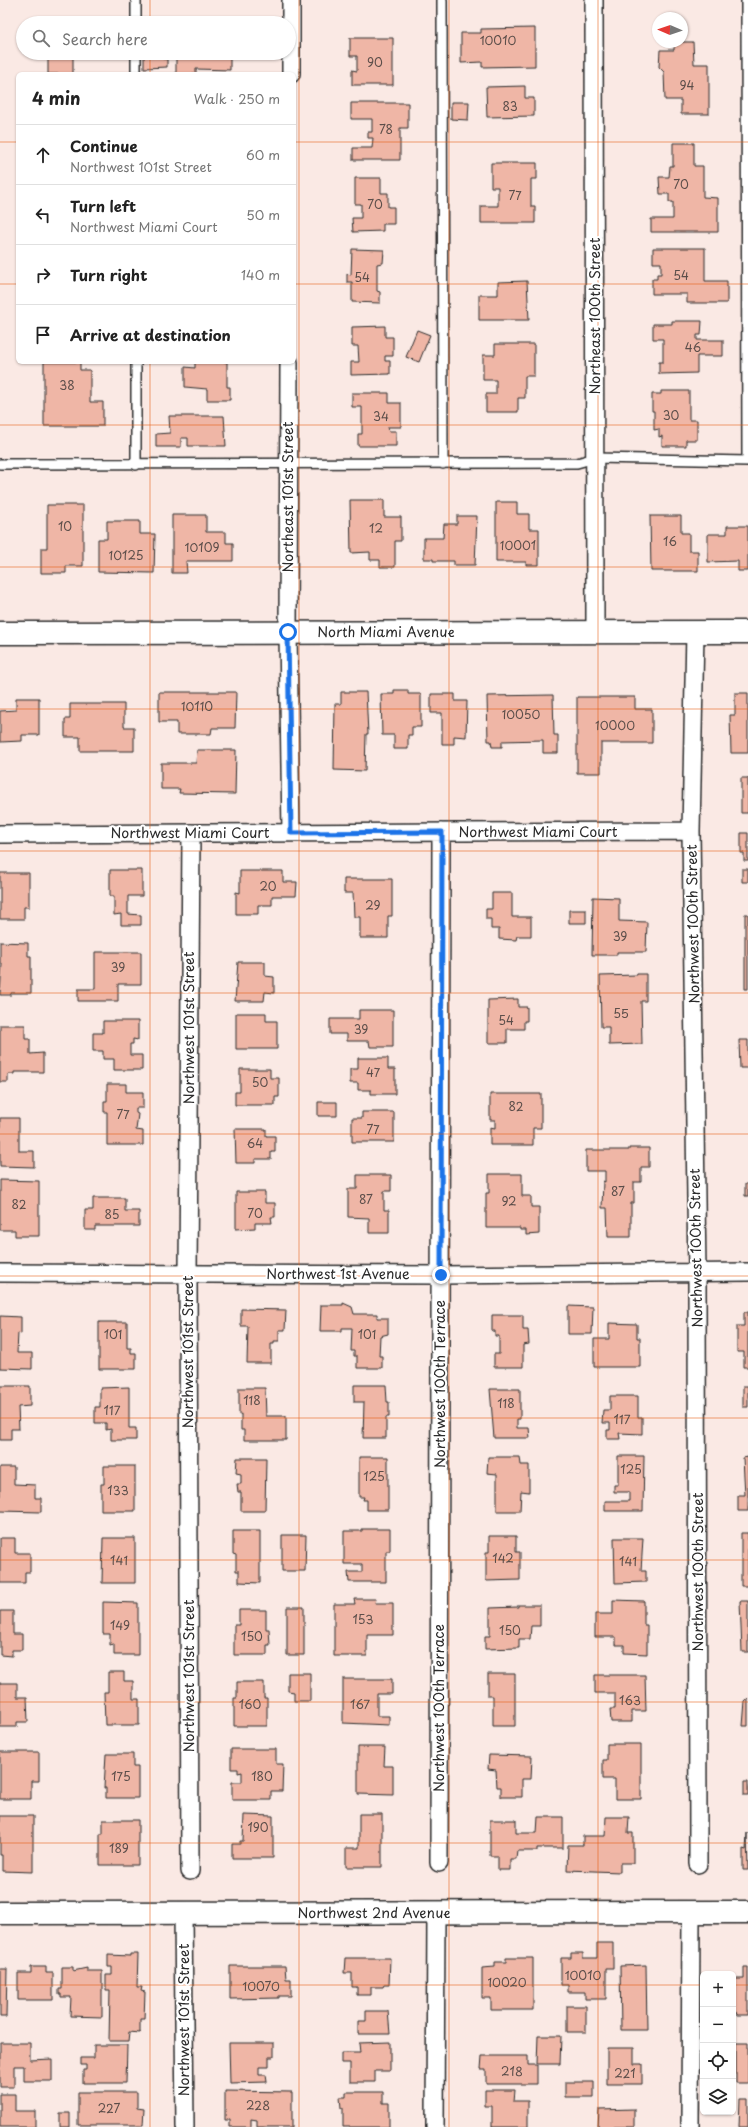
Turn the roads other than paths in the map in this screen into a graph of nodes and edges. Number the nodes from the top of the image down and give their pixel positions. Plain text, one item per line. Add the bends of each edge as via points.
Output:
1 (136, 0) edge
2 (291, 0) edge
3 (442, 0) edge
4 (594, 0) edge
5 (746, 0) edge
6 (136, 16) edge
7 (291, 16) edge
8 (136, 60) edge
9 (291, 60) edge
10 (136, 72) edge
11 (291, 72) edge
12 (136, 364) edge
13 (289, 364) edge
14 (595, 458) junction
15 (747, 461) edge
16 (0, 464) edge
17 (289, 464) junction
18 (443, 464) junction
19 (136, 465) junction
20 (288, 632) junction
21 (595, 632) junction
22 (694, 632) junction
23 (748, 632) edge
24 (0, 633) edge
25 (691, 831) junction
26 (442, 832) junction
27 (191, 833) junction
28 (291, 833) junction
29 (0, 834) edge
30 (697, 1272) junction
31 (748, 1272) edge
32 (0, 1273) edge
33 (188, 1274) junction
34 (441, 1275) junction
35 (439, 1863) dead end
36 (698, 1864) dead end
37 (190, 1870) dead end
38 (691, 1912) junction
39 (748, 1912) edge
40 (0, 1913) edge
41 (183, 1913) junction
42 (436, 1913) junction
43 (185, 2127) edge
44 (436, 2127) edge
45 (690, 2127) edge

1 - 6 lane
2 - 7 street
3 - 18 lane
4 - 14 street, Northeast 100th Street
5 - 15 lane
8 - 10 lane
9 - 11 street
12 - 19 lane
13 - 17 street, Northeast 101st Street
14 - 15 lane
14 - 18 lane via 577,463
14 - 21 street, Northeast 100th Street
16 - 19 lane
17 - 18 lane
17 - 19 lane
17 - 20 street, Northeast 101st Street
20 - 21 main road, North Miami Avenue
20 - 24 main road, North Miami Avenue
20 - 28 street
21 - 22 main road, North Miami Avenue
22 - 23 main road, North Miami Avenue
22 - 25 street, Northwest 100th Street
25 - 26 street, Northwest Miami Court
25 - 30 street, Northwest 100th Street
26 - 28 street, Northwest Miami Court
26 - 34 street, Northwest 100th Terrace
27 - 28 street, Northwest Miami Court
27 - 29 street, Northwest Miami Court
27 - 33 street, Northwest 101st Street
30 - 31 street, Northwest 1st Avenue
30 - 34 street, Northwest 1st Avenue
30 - 36 street, Northwest 100th Street
32 - 33 street, Northwest 1st Avenue
33 - 34 street, Northwest 1st Avenue
33 - 37 street, Northwest 101st Street
34 - 35 street, Northwest 100th Terrace
38 - 39 main road, Northwest 2nd Avenue
38 - 42 main road, Northwest 2nd Avenue
38 - 45 street
40 - 41 main road, Northwest 2nd Avenue
41 - 42 main road, Northwest 2nd Avenue
41 - 43 street, Northwest 101st Street
42 - 44 street

